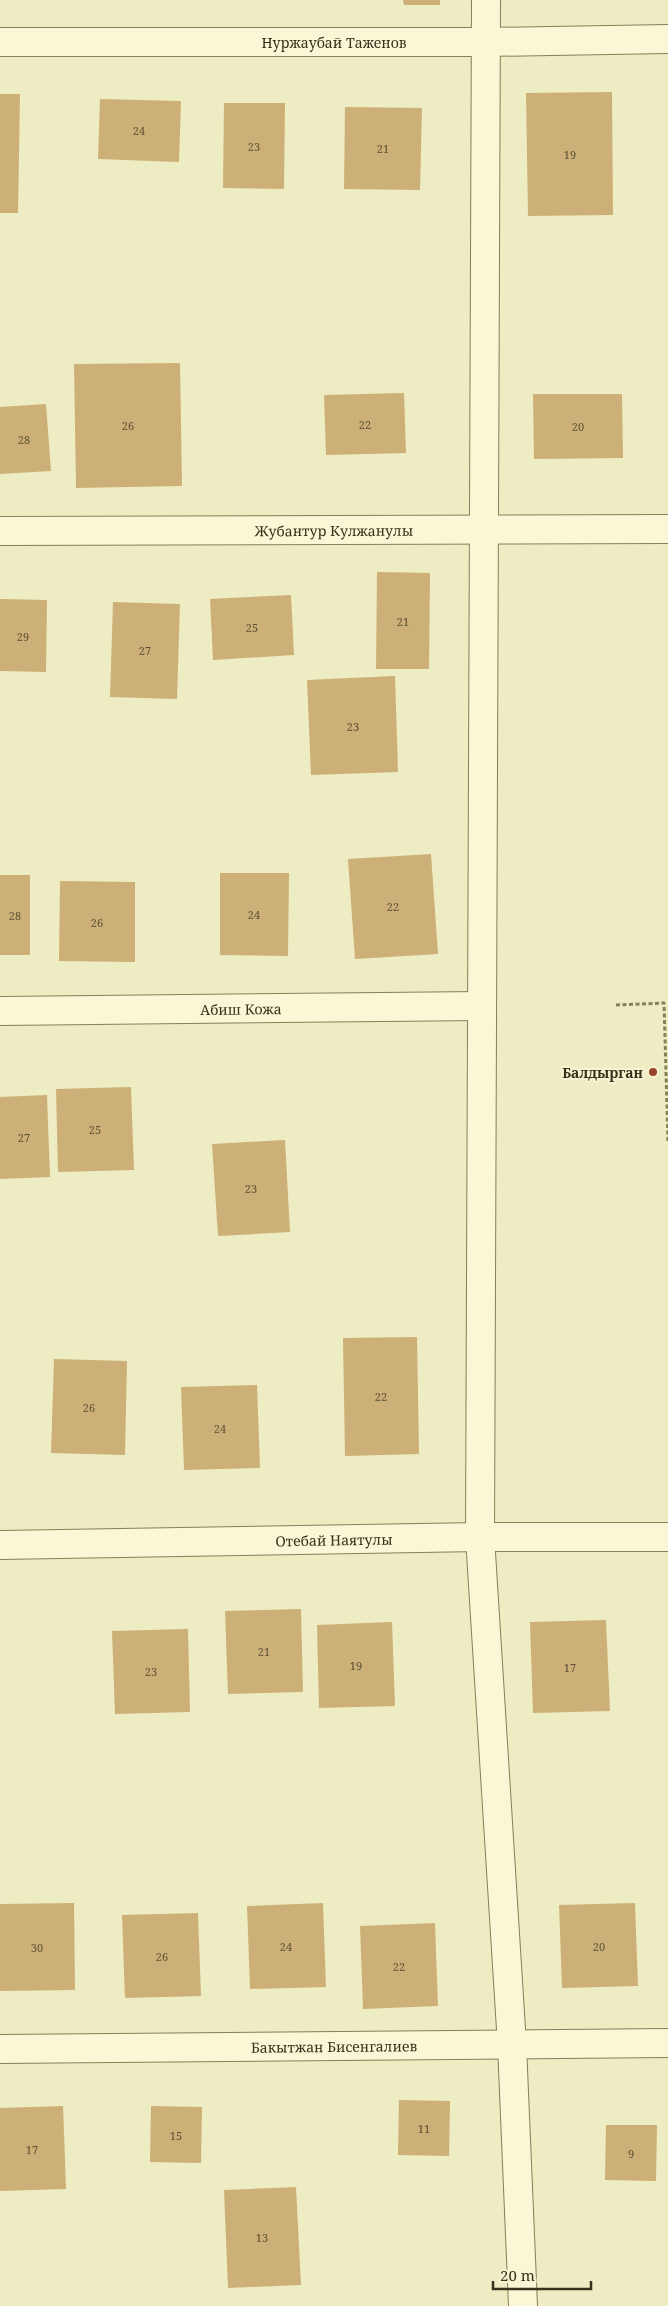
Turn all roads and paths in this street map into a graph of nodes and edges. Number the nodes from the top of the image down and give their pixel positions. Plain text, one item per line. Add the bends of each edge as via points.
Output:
1 (486, 0) edge
2 (668, 39) edge
3 (0, 42) edge
4 (486, 42) junction
5 (484, 528) junction
6 (668, 529) edge
7 (0, 531) edge
8 (666, 1003) edge
9 (482, 1006) junction
10 (616, 1006) dead end
11 (0, 1011) edge
12 (668, 1141) edge
13 (668, 1537) edge
14 (480, 1538) junction
15 (0, 1545) edge
16 (668, 2043) edge
17 (512, 2044) junction
18 (0, 2049) edge
19 (523, 2306) edge

1 - 4 street
2 - 4 street, Нуржаубай Таженов
3 - 4 street, Нуржаубай Таженов
4 - 5 street
5 - 6 street, Жубантур Кулжанулы
5 - 7 street, Жубантур Кулжанулы
5 - 9 street
8 - 10 path
8 - 12 path
9 - 11 street, Абиш Кожа
9 - 14 street
13 - 14 street, Отебай Наятулы
14 - 15 street, Отебай Наятулы
14 - 17 street
16 - 17 street, Бакытжан Бисенгалиев
17 - 18 street, Бакытжан Бисенгалиев
17 - 19 street

